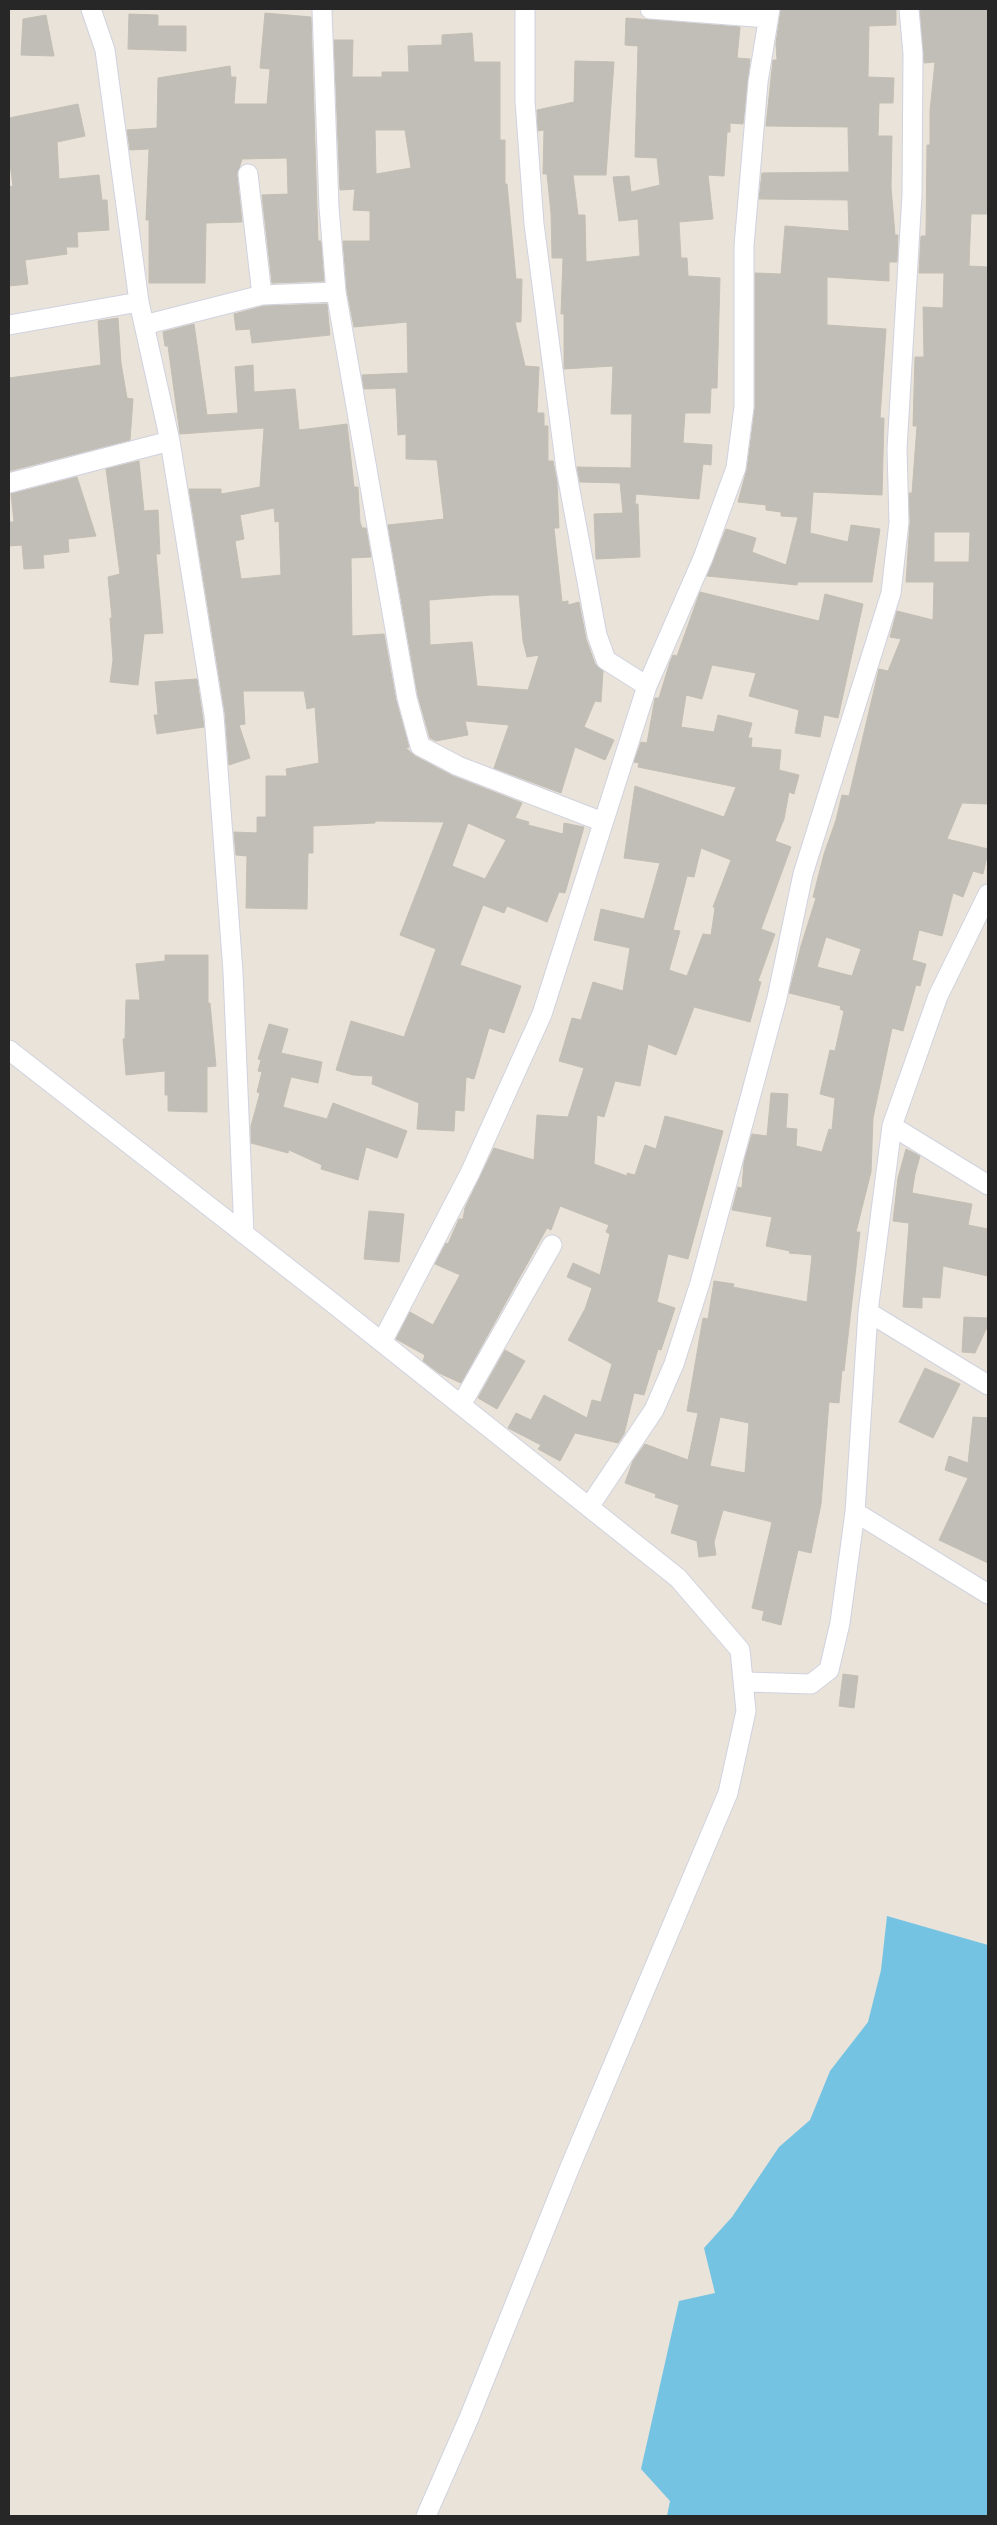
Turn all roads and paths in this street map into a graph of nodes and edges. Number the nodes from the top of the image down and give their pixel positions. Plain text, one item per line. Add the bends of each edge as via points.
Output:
1 (91, 9) edge
2 (322, 9) edge
3 (525, 9) edge
4 (650, 9) edge
5 (909, 9) edge
6 (768, 14) edge
7 (248, 174) dead end
8 (336, 292) junction
9 (262, 296) junction
10 (139, 302) junction
11 (9, 325) edge
12 (144, 325) junction
13 (170, 441) junction
14 (9, 483) edge
15 (648, 686) junction
16 (603, 822) junction
17 (988, 894) edge
18 (9, 1050) edge
19 (892, 1126) junction
20 (988, 1186) edge
21 (244, 1234) junction
22 (552, 1245) dead end
23 (868, 1312) junction
24 (382, 1342) junction
25 (988, 1385) edge
26 (461, 1405) junction
27 (589, 1507) junction
28 (855, 1512) junction
29 (988, 1594) edge
30 (744, 1682) junction
31 (426, 2516) edge

1 - 10 street via 105,50
2 - 8 street via 329,207
3 - 15 street via 525,101 534,224 568,479 597,635 606,660
4 - 6 street
5 - 27 street via 913,54 912,195 896,449 899,522 891,593 803,874 772,1017 700,1283 674,1364 654,1410
6 - 15 street via 758,82 744,246 744,407 736,468 703,558
7 - 9 street
8 - 9 street
8 - 16 street via 407,698 420,746 458,766
9 - 12 street
10 - 11 street
10 - 12 street
12 - 13 street
13 - 14 street
13 - 21 street via 214,715 233,972
15 - 16 street
16 - 24 street via 542,1014 470,1173
17 - 19 street via 938,996
18 - 21 street
19 - 20 street
19 - 23 street
21 - 24 street
22 - 26 street
23 - 25 street
23 - 28 street
24 - 26 street
26 - 27 street
27 - 30 street via 678,1578 740,1650
28 - 29 street
28 - 30 street via 840,1624 829,1670 811,1684
30 - 31 street via 746,1711 728,1793

